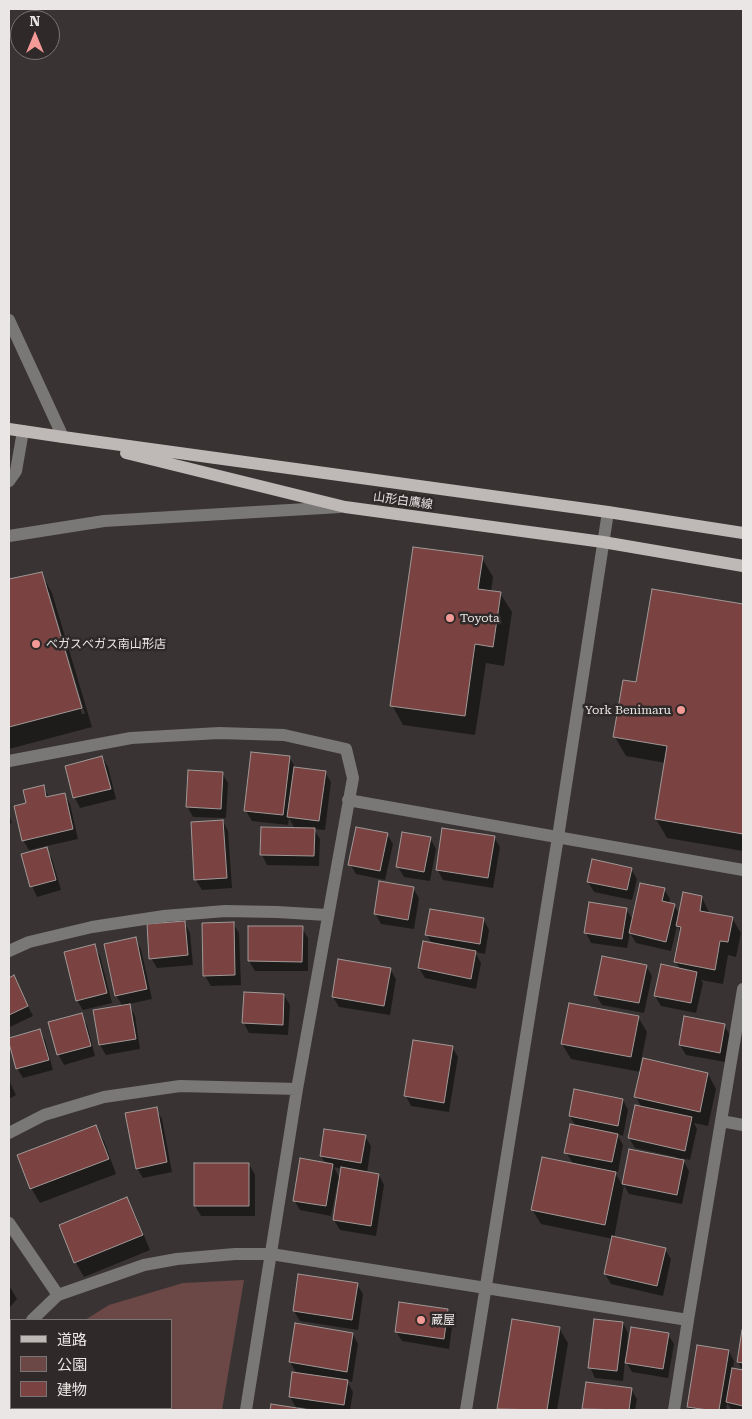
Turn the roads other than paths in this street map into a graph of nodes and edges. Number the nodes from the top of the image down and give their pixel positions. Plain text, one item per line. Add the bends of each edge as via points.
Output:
1 (9, 320) edge
2 (9, 428) edge
3 (23, 431) junction
4 (63, 437) junction
5 (9, 481) edge
6 (345, 507) junction
7 (608, 512) junction
8 (743, 533) edge
9 (9, 536) edge
10 (603, 542) junction
11 (743, 566) edge
12 (9, 761) edge
13 (348, 800) junction
14 (558, 837) junction
15 (743, 870) edge
16 (327, 915) junction
17 (9, 950) edge
18 (743, 989) edge
19 (297, 1089) junction
20 (721, 1121) junction
21 (743, 1125) edge
22 (9, 1133) edge
23 (9, 1223) edge
24 (271, 1254) junction
25 (486, 1288) junction
26 (58, 1295) junction
27 (33, 1319) edge
28 (688, 1320) junction
29 (246, 1410) edge
30 (466, 1410) edge
31 (674, 1410) edge

1 - 4 street
2 - 3 main road, 山形白鷹線
3 - 4 main road, 山形白鷹線
3 - 5 street via 16,472
4 - 6 main road, 山形白鷹線
4 - 7 main road, 山形白鷹線
6 - 9 street via 104,521
6 - 10 main road, 山形白鷹線
7 - 8 main road, 山形白鷹線
7 - 10 street
10 - 11 main road, 山形白鷹線
10 - 14 street
12 - 13 street via 131,738 219,733 284,735 346,749 353,778
13 - 14 street
13 - 16 street
14 - 15 street
14 - 25 street
16 - 17 street via 225,911 164,916 92,927
16 - 19 street
18 - 20 street
19 - 22 street via 180,1086 104,1097 44,1115
19 - 24 street
20 - 21 street
20 - 28 street
23 - 26 street
24 - 25 street
24 - 26 street via 234,1254 144,1265
24 - 29 street
25 - 28 street
25 - 30 street
26 - 27 street
28 - 31 street

